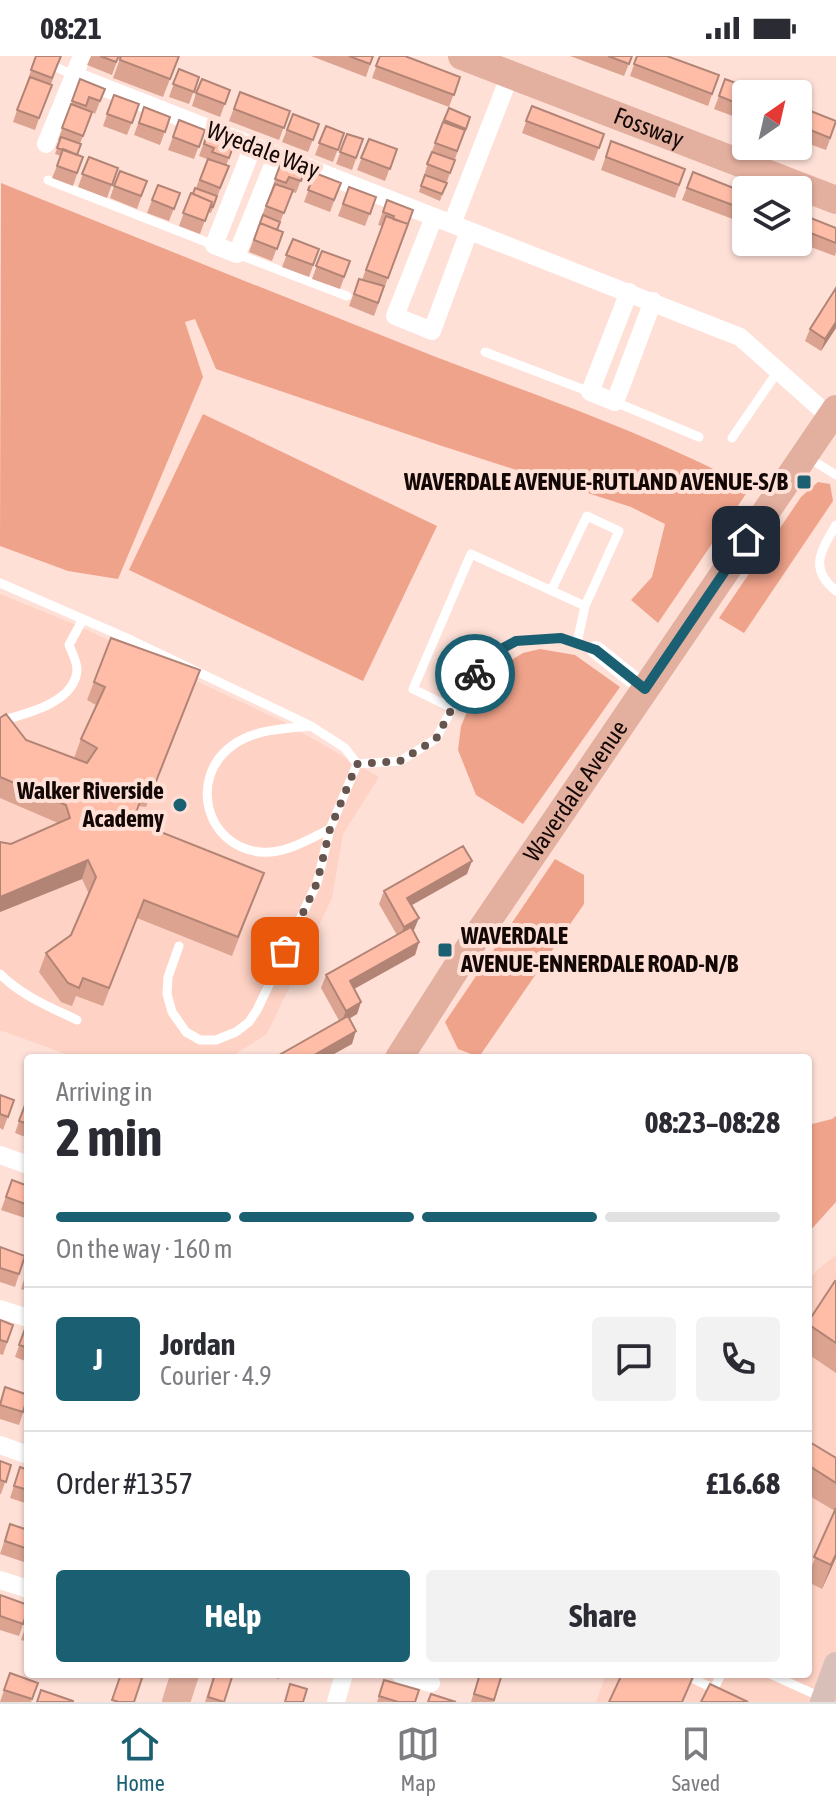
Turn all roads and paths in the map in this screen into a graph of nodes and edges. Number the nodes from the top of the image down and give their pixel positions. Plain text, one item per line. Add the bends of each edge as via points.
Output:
1 (82, 56) edge
2 (462, 56) edge
3 (56, 67) edge
4 (510, 75) junction
5 (75, 76) junction
6 (46, 144) dead end
7 (253, 146) junction
8 (277, 155) junction
9 (48, 180) dead end
10 (836, 200) edge
11 (452, 224) junction
12 (214, 245) junction
13 (237, 254) junction
14 (629, 292) junction
15 (347, 296) dead end
16 (653, 301) junction
17 (485, 352) dead end
18 (778, 371) junction
19 (590, 392) junction
20 (615, 402) junction
21 (833, 413) edge
22 (699, 437) dead end
23 (732, 438) dead end
24 (804, 456) junction
25 (836, 475) edge
26 (836, 525) edge
27 (0, 583) edge
28 (551, 591) junction
29 (836, 591) edge
30 (585, 606) junction
31 (83, 619) junction
32 (577, 643) junction
33 (596, 650) joint
34 (645, 689) junction
35 (452, 708) junction
36 (0, 721) edge
37 (311, 726) junction
38 (357, 764) junction
39 (330, 829) junction
40 (179, 946) dead end
41 (0, 974) edge
42 (77, 1020) dead end
43 (402, 1054) edge
44 (0, 1155) edge
45 (24, 1164) edge
46 (0, 1309) edge
47 (24, 1317) edge
48 (0, 1445) edge
49 (24, 1454) edge
50 (0, 1580) edge
51 (24, 1588) edge
52 (836, 1664) edge
53 (184, 1678) edge
54 (343, 1678) edge
55 (414, 1678) edge
56 (692, 1678) edge
57 (719, 1678) edge
58 (778, 1678) edge
59 (431, 1683) dead end
60 (714, 1689) junction
61 (823, 1700) edge
62 (176, 1702) edge
63 (336, 1702) edge
64 (726, 1702) edge

1 - 5 street
2 - 4 main road, Fossway
3 - 5 lane
4 - 10 main road, Fossway
4 - 11 street
5 - 6 street
5 - 7 street, Wyedale Way
7 - 8 street, Wyedale Way
7 - 12 street
8 - 11 street, Wyedale Way
8 - 13 street
9 - 12 lane
11 - 11 street via 395,316 432,331
11 - 14 street, Wyedale Way
12 - 13 street
13 - 15 lane
14 - 16 street, Wyedale Way
14 - 19 street
16 - 18 street, Wyedale Way via 740,337
16 - 20 street
17 - 19 lane
18 - 21 street, Wyedale Way
18 - 23 lane
19 - 20 street
20 - 22 lane
21 - 24 main road, Waverdale Avenue
24 - 25 lane
24 - 34 main road, Waverdale Avenue
26 - 29 lane via 820,557 819,573
27 - 31 lane
28 - 30 lane
28 - 30 lane via 587,516 619,531
28 - 35 lane via 471,554 413,689
30 - 32 lane
31 - 36 lane via 69,645 77,671 68,690 32,712
31 - 37 lane
32 - 33 lane
32 - 35 lane via 561,638 516,641 487,657
33 - 34 street
34 - 43 main road, Waverdale Avenue
35 - 38 lane via 436,739 400,761
37 - 38 lane via 345,748
37 - 39 lane via 263,732 230,746 208,780 206,799 211,817 227,838 259,852 290,848
38 - 39 lane
39 - 40 lane via 317,883 257,1010 236,1032 200,1040 186,1032 172,1012 168,977
41 - 42 lane via 31,999
44 - 45 street
46 - 47 street
48 - 49 street
50 - 51 street
52 - 61 street
53 - 62 main road
54 - 63 street
55 - 59 street
56 - 60 lane
57 - 60 lane
58 - 61 lane
60 - 64 lane

